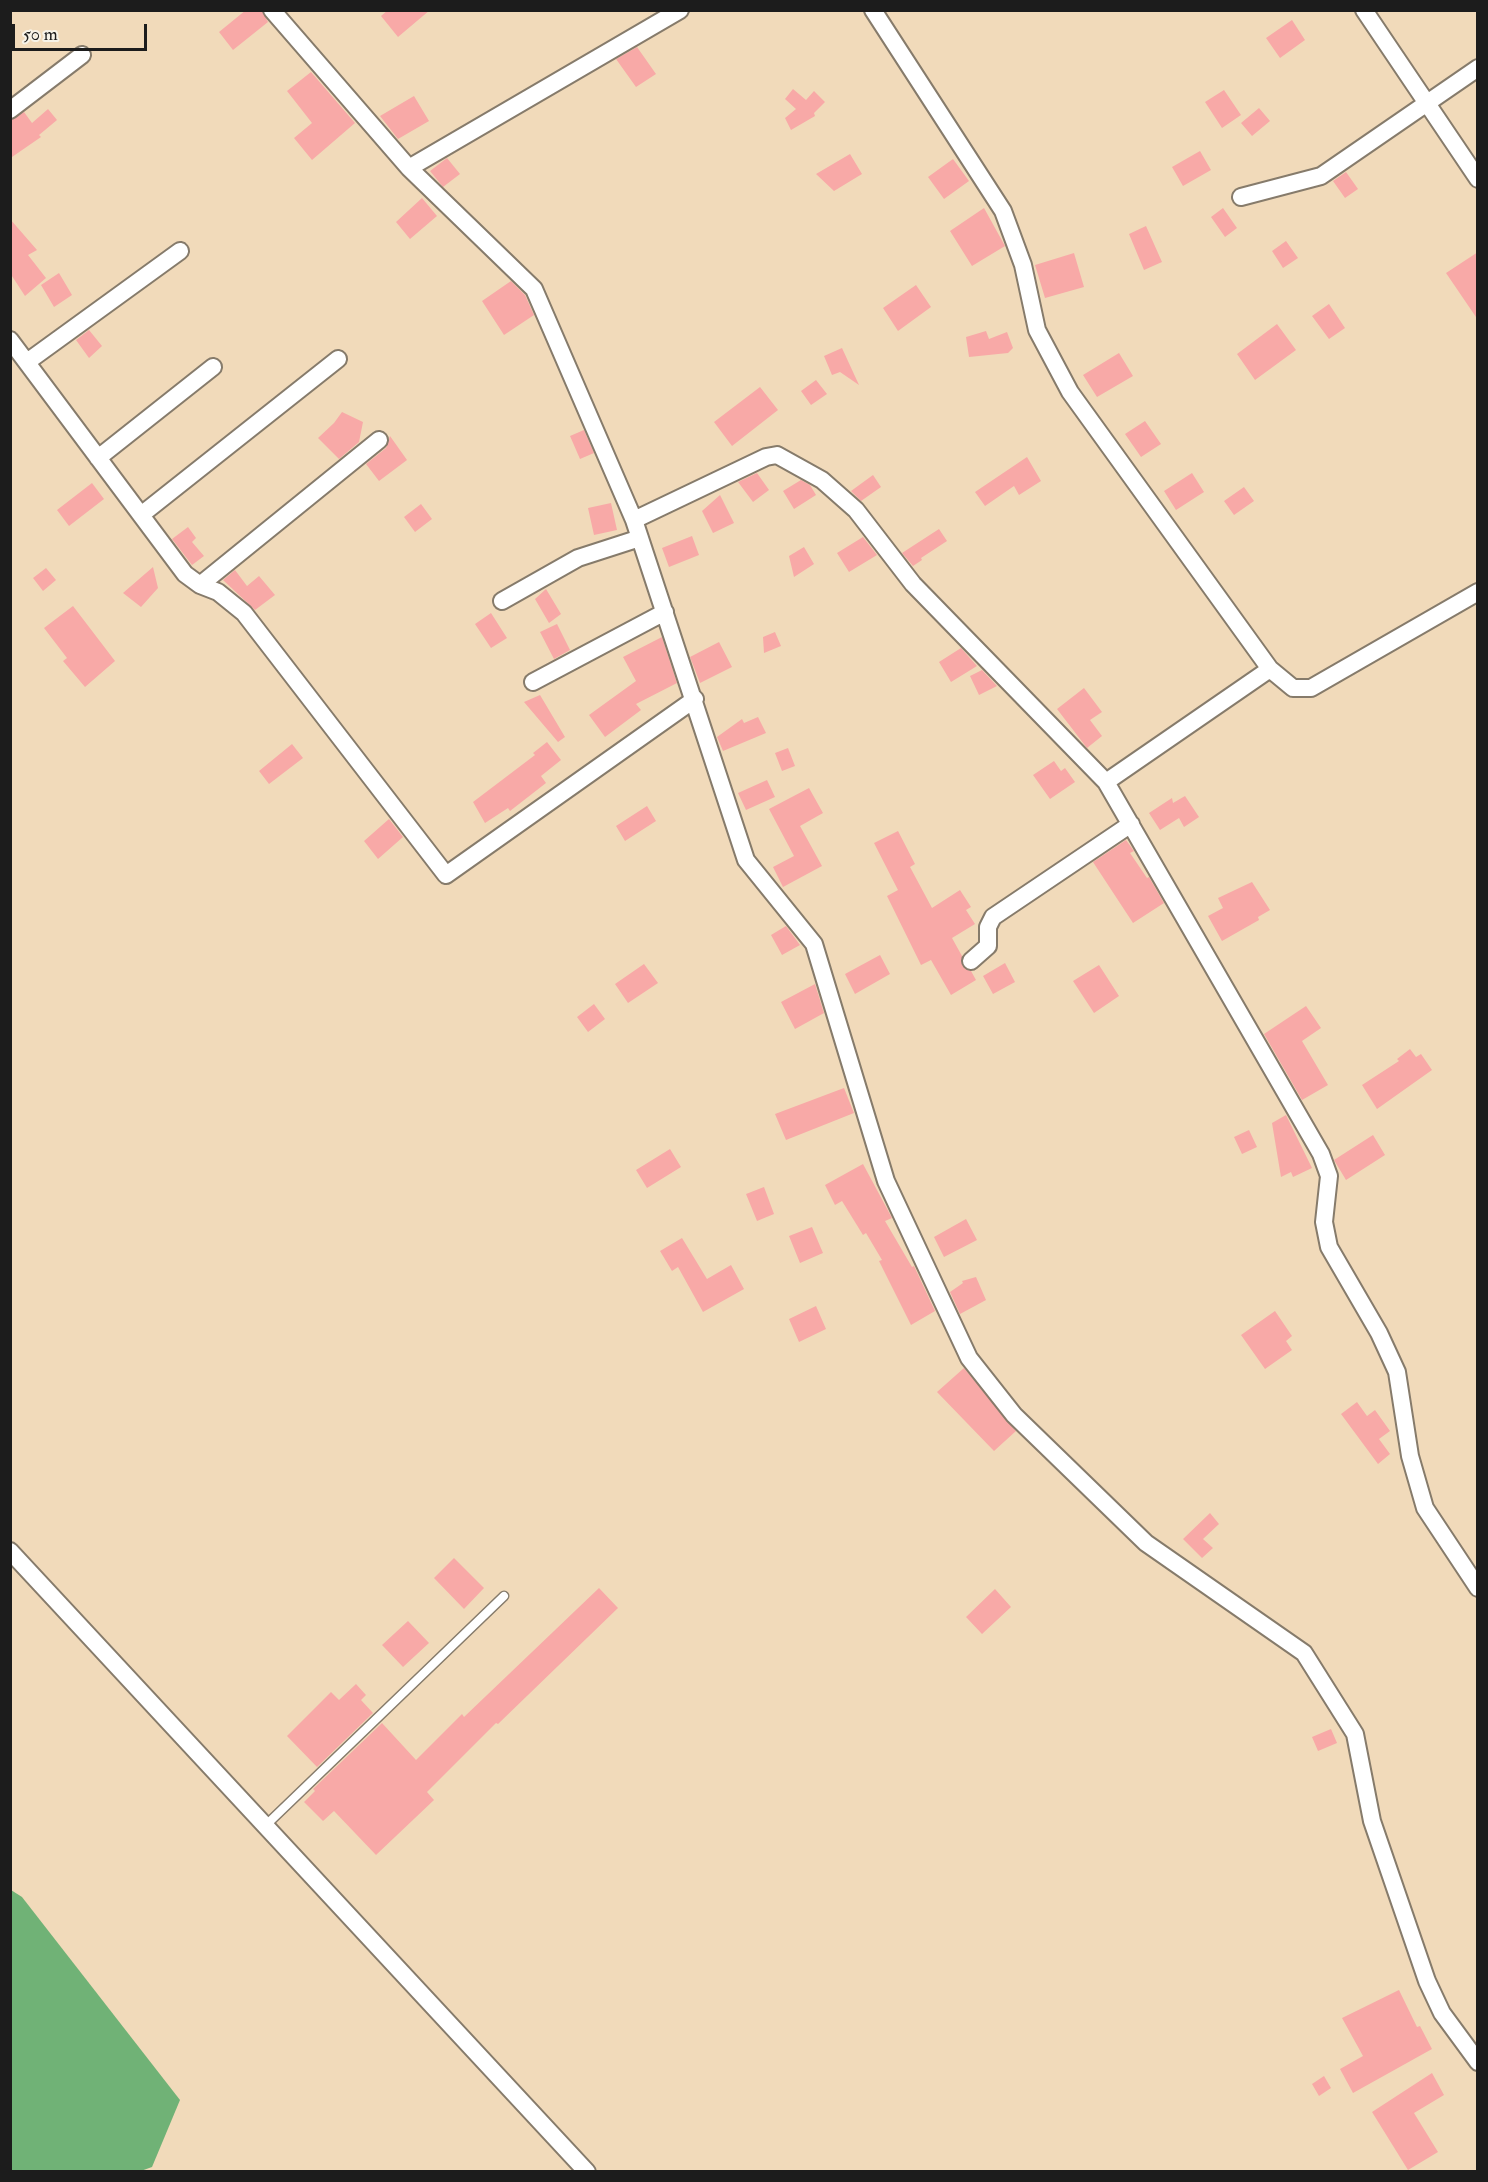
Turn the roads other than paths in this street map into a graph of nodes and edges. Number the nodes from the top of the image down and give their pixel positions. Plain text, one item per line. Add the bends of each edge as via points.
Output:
1 (273, 10) edge
2 (680, 10) edge
3 (873, 10) edge
4 (1364, 10) edge
5 (82, 55) dead end
6 (1478, 68) edge
7 (1428, 103) junction
8 (10, 110) edge
9 (409, 168) junction
10 (1478, 180) edge
11 (1241, 197) dead end
12 (180, 251) dead end
13 (10, 340) edge
14 (338, 359) dead end
15 (27, 362) junction
16 (213, 367) dead end
17 (378, 440) dead end
18 (98, 458) junction
19 (141, 515) junction
20 (634, 520) junction
21 (640, 538) junction
22 (200, 585) junction
23 (1478, 592) edge
24 (502, 601) dead end
25 (665, 612) junction
26 (1270, 669) junction
27 (533, 682) dead end
28 (695, 699) junction
29 (1106, 782) junction
30 (1131, 824) junction
31 (971, 962) dead end
32 (10, 1551) edge
33 (1478, 1588) edge
34 (504, 1596) dead end
35 (264, 1827) junction
36 (1478, 2062) edge
37 (587, 2172) edge

1 - 9 street
2 - 9 street
3 - 26 street via 1003,211 1023,265 1037,330 1070,392
4 - 7 street
5 - 8 street
6 - 7 street
7 - 10 street
7 - 11 street via 1321,176
9 - 20 street via 534,289
12 - 15 street
13 - 15 street
14 - 19 street
15 - 18 street
16 - 18 street
17 - 22 street
18 - 19 street
19 - 22 street via 185,574
20 - 21 street
20 - 29 street via 777,455 822,480 856,510 913,584
21 - 24 street via 579,558
21 - 25 street
22 - 28 street via 219,592 244,613 446,874
23 - 26 street via 1311,688 1293,688
25 - 27 street
25 - 28 street
26 - 29 street
28 - 36 street via 746,860 814,944 886,1181 969,1358 1014,1415 1146,1544 1304,1653 1355,1734 1372,1821 1427,1981 1442,2013
29 - 30 street
30 - 31 street via 993,917 988,927 988,946
30 - 33 street via 1321,1154 1329,1176 1324,1222 1329,1247 1397,1372 1410,1456 1425,1508
32 - 35 street
34 - 35 lane
35 - 37 street

